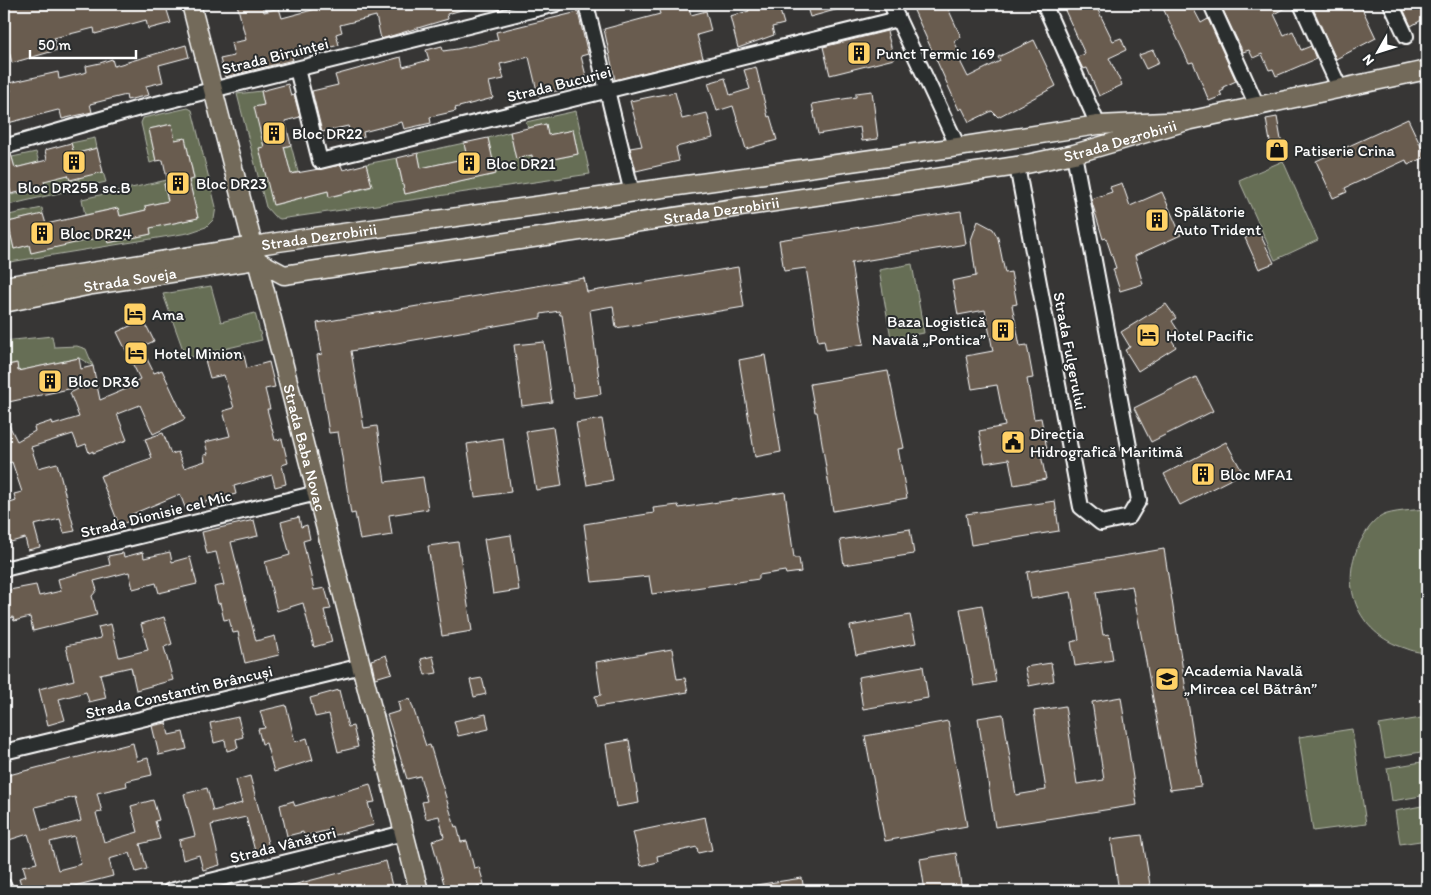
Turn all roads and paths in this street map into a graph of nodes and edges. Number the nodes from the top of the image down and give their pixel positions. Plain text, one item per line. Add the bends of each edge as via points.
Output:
1 (191, 4) edge
2 (556, 4) edge
3 (586, 4) edge
4 (892, 4) edge
5 (1044, 4) edge
6 (1211, 4) edge
7 (1301, 4) edge
8 (1392, 4) edge
9 (898, 19) junction
10 (1406, 36) dead end
11 (297, 69) junction
12 (1427, 70) edge
13 (1340, 89) junction
14 (213, 90) junction
15 (607, 90) junction
16 (1258, 108) junction
17 (1187, 121) junction
18 (1098, 125) junction
19 (4, 147) edge
20 (958, 147) junction
21 (1074, 154) junction
22 (1018, 166) junction
23 (632, 193) junction
24 (254, 253) junction
25 (4, 286) edge
26 (4, 302) edge
27 (317, 493) junction
28 (4, 568) edge
29 (362, 666) junction
30 (4, 752) edge
31 (404, 833) junction
32 (4, 886) edge
33 (5, 891) edge
34 (170, 891) edge
35 (420, 891) edge

1 - 14 main road, Strada Baba Novac
2 - 11 street, Strada Biruinței
3 - 15 street
4 - 9 street
5 - 18 street
6 - 16 street
7 - 13 street
8 - 10 street
9 - 15 street, Strada Bucuriei
9 - 20 street
11 - 14 street, Strada Biruinței
11 - 15 street, Strada Bucuriei via 320,161
12 - 13 main road, Strada Dezrobirii
13 - 16 main road, Strada Dezrobirii
14 - 19 street, Strada Biruinței
14 - 24 main road, Strada Baba Novac
15 - 23 street
16 - 17 main road, Strada Dezrobirii
17 - 18 main road, Strada Dezrobirii
17 - 21 main road, Strada Dezrobirii
18 - 20 main road, Strada Dezrobirii
20 - 23 main road, Strada Dezrobirii
21 - 22 main road, Strada Dezrobirii
21 - 22 street, Strada Fulgerului via 1139,500 1129,517 1101,524 1081,507
22 - 24 main road, Strada Dezrobirii via 284,276
23 - 24 main road, Strada Dezrobirii
24 - 25 main road, Strada Soveja
24 - 26 main road, Strada Soveja
24 - 27 main road, Strada Baba Novac
27 - 28 street, Strada Dionisie cel Mic
27 - 29 main road, Strada Baba Novac
29 - 30 street, Strada Constantin Brâncuși
29 - 31 main road, Strada Baba Novac
31 - 34 street, Strada Vânători
31 - 35 main road, Strada Baba Novac
32 - 33 street

